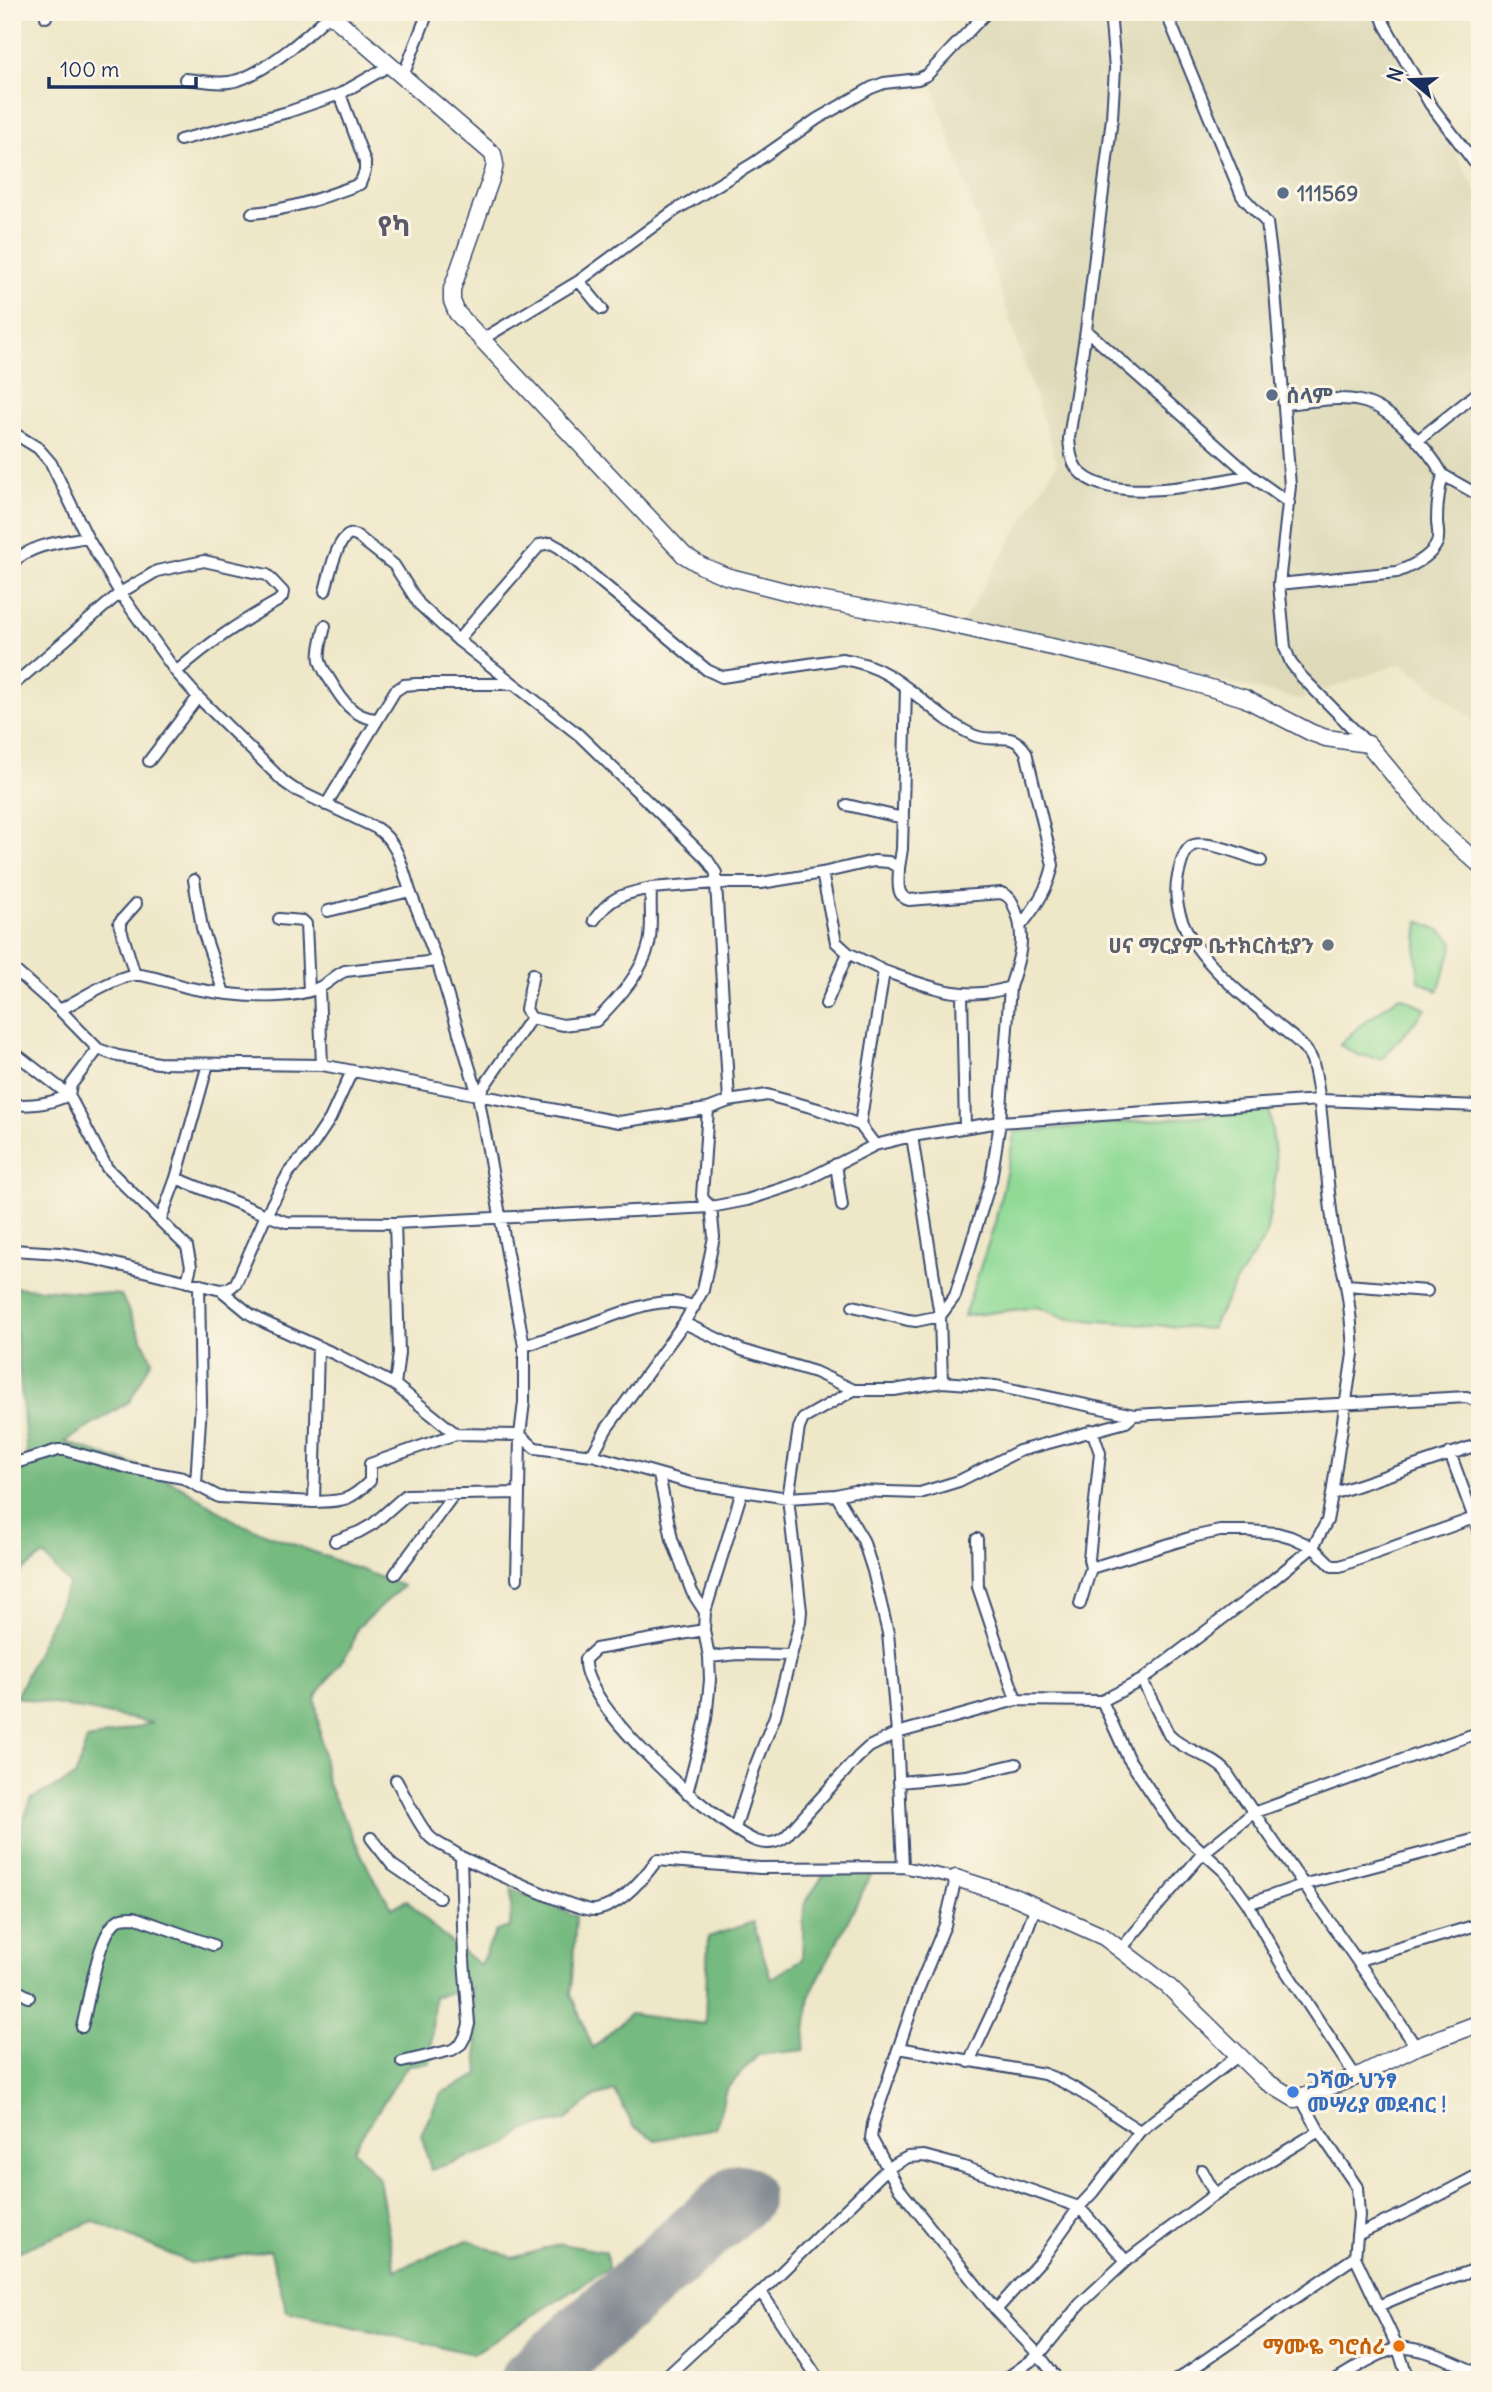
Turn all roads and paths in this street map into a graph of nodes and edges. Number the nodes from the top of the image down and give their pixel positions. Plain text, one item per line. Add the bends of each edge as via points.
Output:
1 (428, 12) edge
2 (987, 12) edge
3 (1110, 12) edge
4 (1166, 12) edge
5 (1380, 12) edge
6 (329, 13) edge
7 (389, 66) junction
8 (403, 76) junction
9 (185, 79) dead end
10 (340, 94) junction
11 (180, 140) dead end
12 (1480, 170) edge
13 (252, 213) dead end
14 (579, 281) junction
15 (602, 309) dead end
16 (1086, 330) junction
17 (481, 340) junction
18 (1480, 391) edge
19 (1284, 404) junction
20 (12, 432) edge
21 (1417, 441) junction
22 (1250, 475) junction
23 (1443, 475) junction
24 (1480, 496) edge
25 (1289, 503) junction
26 (87, 537) junction
27 (12, 563) edge
28 (1279, 584) junction
29 (325, 591) dead end
30 (120, 593) junction
31 (325, 626) dead end
32 (458, 642) junction
33 (176, 672) junction
34 (512, 684) junction
35 (12, 686) edge
36 (906, 687) junction
37 (198, 697) junction
38 (376, 719) junction
39 (1368, 744) junction
40 (149, 761) dead end
41 (326, 805) junction
42 (847, 805) dead end
43 (903, 818) junction
44 (1261, 861) dead end
45 (1480, 865) edge
46 (899, 868) junction
47 (822, 873) junction
48 (194, 880) dead end
49 (716, 883) junction
50 (651, 888) junction
51 (410, 891) junction
52 (136, 904) dead end
53 (328, 911) dead end
54 (279, 919) dead end
55 (594, 920) dead end
56 (1021, 924) junction
57 (848, 953) junction
58 (437, 961) junction
59 (12, 968) edge
60 (884, 971) junction
61 (533, 974) dead end
62 (135, 975) junction
63 (1010, 987) junction
64 (314, 989) junction
65 (224, 993) junction
66 (962, 995) junction
67 (826, 1004) dead end
68 (60, 1010) junction
69 (531, 1017) junction
70 (98, 1049) junction
71 (12, 1051) edge
72 (208, 1064) junction
73 (323, 1065) junction
74 (352, 1071) junction
75 (69, 1095) junction
76 (478, 1095) junction
77 (1320, 1100) junction
78 (729, 1101) junction
79 (13, 1105) edge
80 (1480, 1105) edge
81 (708, 1109) junction
82 (1000, 1122) junction
83 (860, 1125) junction
84 (965, 1127) junction
85 (912, 1136) junction
86 (875, 1145) junction
87 (836, 1164) junction
88 (176, 1178) junction
89 (842, 1206) dead end
90 (711, 1207) junction
91 (266, 1215) junction
92 (499, 1217) junction
93 (160, 1219) junction
94 (395, 1223) junction
95 (12, 1250) edge
96 (187, 1282) junction
97 (199, 1284) junction
98 (1346, 1285) junction
99 (221, 1290) junction
100 (1427, 1291) dead end
101 (853, 1306) dead end
102 (694, 1307) junction
103 (940, 1316) junction
104 (684, 1323) junction
105 (524, 1346) junction
106 (318, 1347) junction
107 (942, 1382) junction
108 (395, 1385) junction
109 (854, 1390) junction
110 (1344, 1404) junction
111 (1480, 1404) edge
112 (1134, 1415) junction
113 (1092, 1430) junction
114 (456, 1434) junction
115 (520, 1435) junction
116 (1480, 1444) edge
117 (1450, 1453) junction
118 (592, 1455) junction
119 (12, 1464) edge
120 (659, 1475) junction
121 (196, 1484) junction
122 (741, 1492) junction
123 (519, 1493) junction
124 (454, 1494) junction
125 (1332, 1494) junction
126 (835, 1495) junction
127 (788, 1498) junction
128 (314, 1502) junction
129 (1474, 1518) junction
130 (1480, 1536) edge
131 (977, 1539) dead end
132 (335, 1541) dead end
133 (1313, 1547) junction
134 (1091, 1568) junction
135 (395, 1574) dead end
136 (517, 1579) dead end
137 (1080, 1604) dead end
138 (705, 1612) junction
139 (704, 1630) junction
140 (790, 1655) junction
141 (709, 1657) junction
142 (1142, 1680) junction
143 (1016, 1700) junction
144 (1102, 1701) junction
145 (1480, 1732) edge
146 (897, 1733) junction
147 (1016, 1764) dead end
148 (396, 1780) dead end
149 (899, 1782) junction
150 (687, 1793) junction
151 (1253, 1813) junction
152 (736, 1828) junction
153 (1480, 1838) edge
154 (371, 1839) dead end
155 (1203, 1853) junction
156 (461, 1857) junction
157 (903, 1867) junction
158 (956, 1878) junction
159 (1302, 1885) junction
160 (439, 1897) dead end
161 (1248, 1904) junction
162 (1036, 1906) junction
163 (1480, 1924) edge
164 (213, 1945) dead end
165 (1120, 1950) junction
166 (1359, 1960) junction
167 (12, 1988) edge
168 (29, 1997) dead end
169 (1480, 2023) edge
170 (82, 2027) dead end
171 (1416, 2047) junction
172 (899, 2048) junction
173 (1239, 2055) junction
174 (402, 2062) dead end
175 (969, 2062) junction
176 (1356, 2077) junction
177 (1301, 2098) junction
178 (1140, 2131) junction
179 (1319, 2131) junction
180 (888, 2168) junction
181 (1202, 2170) dead end
182 (1480, 2174) edge
183 (1214, 2194) junction
184 (1079, 2207) junction
185 (1357, 2235) junction
186 (1355, 2257) junction
187 (1126, 2261) junction
188 (1480, 2268) edge
189 (761, 2292) junction
190 (1378, 2306) junction
191 (996, 2310) junction
192 (1398, 2348) junction
193 (1039, 2355) junction
194 (1480, 2374) edge
195 (663, 2380) edge
196 (819, 2380) edge
197 (855, 2380) edge
198 (863, 2380) edge
199 (1004, 2380) edge
200 (1058, 2380) edge
201 (1176, 2380) edge
202 (1335, 2380) edge
203 (1408, 2380) edge

1 - 8 street
2 - 14 street via 927,75 871,88 817,119 674,211
3 - 16 street via 1115,68 1112,118
4 - 19 street via 1242,196 1267,223
5 - 12 street via 1430,104
6 - 7 street
6 - 9 street via 300,42 240,79
7 - 8 street
7 - 10 street
8 - 17 street via 492,154 495,164 452,289 457,313
10 - 11 street
10 - 13 street via 365,162 360,184 277,211
14 - 15 street
14 - 17 street
16 - 22 street
16 - 22 street via 1069,438 1070,456 1087,478 1149,490
17 - 39 street via 684,555 702,566 818,600 1106,659 1244,698 1326,738
18 - 21 street
19 - 21 street via 1359,400 1378,407
19 - 25 street
20 - 26 street via 38,448 51,463
21 - 23 street
22 - 25 street
23 - 24 street
23 - 28 street via 1437,545 1408,568
25 - 28 street
26 - 27 street via 39,547
26 - 30 street
28 - 39 street via 1291,663
29 - 32 street via 346,537 357,536 394,565 419,604
30 - 33 street
30 - 33 street via 157,571 204,561 267,575 283,592 278,601 209,643
30 - 35 street
31 - 38 street via 319,660 322,667 349,707 365,718
32 - 34 street
32 - 36 street via 540,545 551,543 707,670 722,677 842,659 880,668
33 - 37 street
34 - 38 street via 404,685 394,691
34 - 49 street via 558,717 707,859 716,873
36 - 43 street
36 - 56 street via 950,722 976,736 1012,738 1026,752 1053,865
37 - 40 street
37 - 41 street via 284,782
38 - 41 street
39 - 45 street via 1436,825
41 - 51 street via 387,834
42 - 43 street
43 - 46 street
44 - 77 street via 1206,844 1188,848 1176,888 1182,920 1198,950 1227,981 1311,1057
46 - 47 street via 874,861
46 - 56 street via 903,898 1001,893 1012,901
47 - 49 street via 761,883
47 - 57 street via 833,934
48 - 65 street via 202,928
49 - 50 street
49 - 78 street
50 - 55 street via 614,898
50 - 69 street via 648,949 624,989 596,1021 563,1025
51 - 53 street
51 - 58 street
52 - 62 street via 118,923
54 - 64 street via 306,924
56 - 63 street via 1019,958
57 - 60 street
57 - 67 street
58 - 64 street via 345,971
58 - 76 street
59 - 68 street
60 - 66 street
60 - 83 street
61 - 69 street via 526,1009
62 - 65 street
62 - 68 street
63 - 66 street
63 - 82 street
64 - 65 street via 261,997
64 - 73 street
66 - 84 street
68 - 70 street
69 - 76 street
70 - 72 street via 137,1061
70 - 75 street via 71,1085
71 - 75 street
72 - 73 street
72 - 88 street
73 - 74 street
74 - 76 street
74 - 91 street via 330,1119 289,1172
75 - 79 street via 41,1105
75 - 93 street via 107,1168
76 - 81 street via 618,1122
76 - 92 street
77 - 80 street
77 - 82 street
77 - 98 street via 1332,1222
78 - 81 street
78 - 83 street via 767,1095
81 - 90 street via 702,1196
82 - 84 street
82 - 103 street via 991,1180 970,1250 955,1296
83 - 86 street
84 - 85 street
85 - 86 street
85 - 103 street
86 - 87 street
87 - 89 street
87 - 90 street via 775,1192
88 - 91 street
88 - 93 street
90 - 92 street
90 - 102 street via 714,1237 709,1270
91 - 94 street via 286,1222
91 - 99 street via 236,1283
92 - 94 street
92 - 105 street
93 - 96 street via 187,1247 191,1266
94 - 108 street via 399,1353
95 - 96 street via 72,1255
96 - 97 street
97 - 99 street
97 - 121 street via 201,1403
98 - 100 street
98 - 110 street via 1353,1354
99 - 106 street via 250,1314
101 - 103 street via 908,1321
102 - 104 street
102 - 105 street via 677,1302 654,1305
103 - 107 street
104 - 109 street via 742,1350 815,1372
104 - 118 street
105 - 115 street
106 - 108 street
106 - 128 street
107 - 109 street via 894,1390
107 - 112 street via 996,1386
108 - 114 street
109 - 127 street via 803,1419
110 - 111 street via 1467,1397
110 - 112 street
110 - 125 street
112 - 113 street via 1126,1422
113 - 126 street via 1019,1451 937,1489
113 - 134 street via 1100,1453
114 - 115 street
114 - 128 street via 370,1464 370,1481 349,1499
115 - 118 street via 535,1448
115 - 123 street
116 - 117 street
117 - 125 street
117 - 129 street
118 - 120 street
119 - 121 street via 65,1450
120 - 122 street
120 - 138 street via 672,1539
121 - 128 street via 219,1497
122 - 127 street
122 - 138 street
123 - 124 street
123 - 136 street
124 - 132 street via 406,1495 373,1524
124 - 135 street
125 - 133 street via 1327,1521
126 - 127 street
126 - 146 street via 863,1540 882,1603
127 - 140 street via 801,1611
129 - 130 street
129 - 133 street via 1340,1566 1325,1562
131 - 143 street via 978,1587
133 - 134 street via 1277,1533 1220,1531
133 - 142 street
134 - 137 street
138 - 139 street
139 - 141 street
139 - 150 street via 596,1648 585,1659 586,1672 617,1721
140 - 141 street
140 - 152 street via 775,1716
141 - 150 street via 705,1728
142 - 144 street
142 - 151 street via 1169,1735 1219,1764
143 - 144 street
143 - 146 street
144 - 155 street via 1135,1769 1173,1825
145 - 151 street
146 - 149 street
146 - 152 street via 858,1757 779,1842 757,1841
147 - 149 street via 966,1776
148 - 156 street via 428,1836
149 - 157 street
150 - 152 street
151 - 155 street
151 - 159 street
153 - 159 street
154 - 160 street via 391,1866
155 - 161 street via 1225,1872
155 - 165 street
156 - 157 street via 592,1911 614,1903 657,1860 760,1868
156 - 174 street via 466,2035 452,2050
157 - 158 street
158 - 162 street
158 - 172 street via 945,1925
159 - 161 street
159 - 166 street
161 - 176 street via 1280,1962
162 - 165 street via 1104,1937
162 - 175 street
163 - 166 street
164 - 170 street via 134,1917 122,1918 108,1930
165 - 173 street via 1168,1986
166 - 171 street
167 - 168 street
169 - 171 street
171 - 176 street
172 - 175 street
172 - 180 street via 870,2138
173 - 177 street via 1286,2096
173 - 178 street
175 - 178 street via 1057,2079
176 - 177 street
177 - 179 street
178 - 184 street
179 - 183 street
179 - 185 street via 1357,2187
180 - 184 street via 908,2157 924,2156
180 - 189 street
180 - 191 street via 898,2187
181 - 183 street
182 - 185 street
183 - 187 street
184 - 187 street
184 - 191 street via 1043,2258
185 - 186 street
186 - 190 street
186 - 201 street
187 - 193 street via 1080,2304
188 - 190 street
189 - 195 street
189 - 196 street
190 - 192 street
191 - 193 street
192 - 194 street via 1432,2354
192 - 202 street
192 - 203 street
193 - 199 street
193 - 200 street
197 - 198 street

